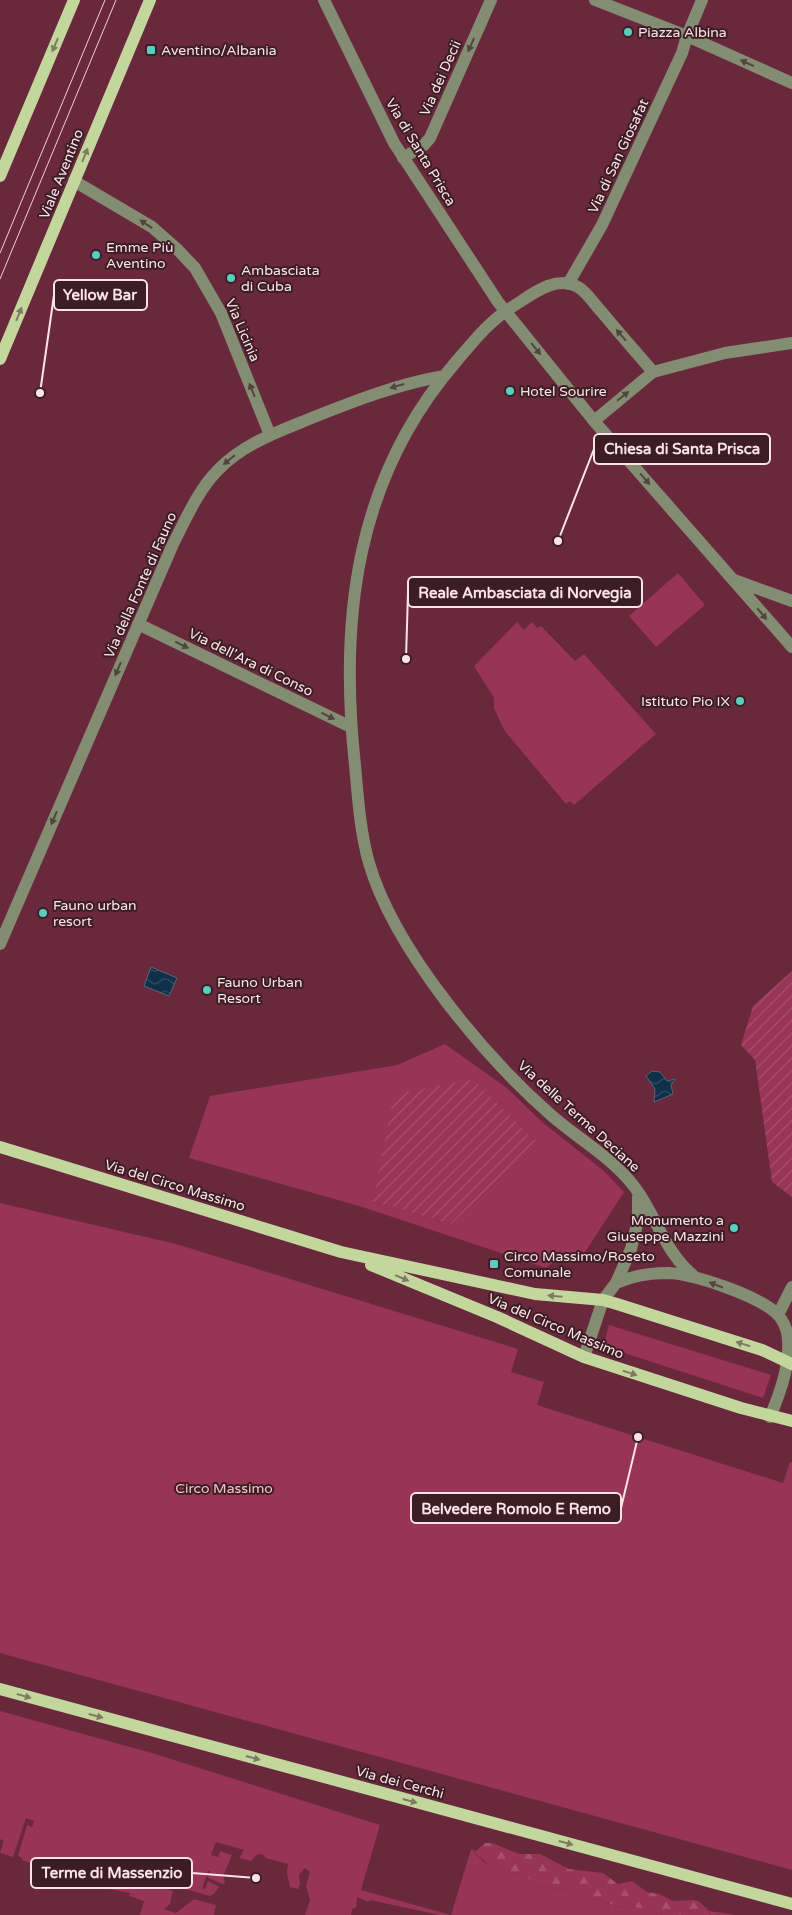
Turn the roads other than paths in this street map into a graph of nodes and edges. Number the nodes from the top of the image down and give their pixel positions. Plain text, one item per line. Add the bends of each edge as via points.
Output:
1 (74, 0) edge
2 (150, 0) edge
3 (324, 0) edge
4 (491, 0) edge
5 (595, 0) edge
6 (702, 0) edge
7 (687, 36) junction
8 (792, 83) edge
9 (403, 158) junction
10 (0, 176) edge
11 (74, 181) junction
12 (568, 284) junction
13 (506, 311) junction
14 (792, 343) edge
15 (0, 360) edge
16 (653, 372) junction
17 (444, 376) junction
18 (594, 421) junction
19 (270, 435) junction
20 (734, 580) junction
21 (792, 601) edge
22 (138, 624) junction
23 (792, 647) edge
24 (351, 727) junction
25 (0, 944) edge
26 (0, 1147) edge
27 (638, 1192) junction
28 (341, 1252) junction
29 (695, 1277) junction
30 (616, 1283) junction
31 (792, 1287) edge
32 (603, 1300) junction
33 (778, 1315) junction
34 (584, 1357) junction
35 (790, 1363) edge
36 (770, 1417) junction
37 (792, 1421) edge
38 (0, 1689) edge
39 (792, 1904) edge

1 -> 10 main road
11 -> 2 main road, Viale Aventino
3 - 9 street, Via di Santa Prisca
4 -> 9 street, Via dei Decii via 430,138
5 - 7 street
6 - 7 street
8 -> 7 street
7 - 12 street, Via di San Giosafat via 682,54 602,225
9 - 13 street, Via di Santa Prisca
15 -> 11 main road, Viale Aventino
19 -> 11 street, Via Licinia via 221,314 195,268 152,227
12 - 13 street, Via delle Terme Deciane via 547,286
16 -> 12 street via 582,290
13 - 17 street, Via delle Terme Deciane via 485,329
13 -> 18 street, Via di Santa Prisca
14 - 16 street via 718,354
18 -> 16 street
17 -> 19 street, Via della Fonte di Fauno via 387,389
17 - 24 street, Via delle Terme Deciane via 394,454 364,541 351,622
18 -> 20 street
19 -> 22 street, Via della Fonte di Fauno via 226,462 204,486 172,544
20 - 21 street
20 -> 23 street
22 -> 24 street, Via dell'Ara di Conso
22 -> 25 street, Via della Fonte di Fauno
24 - 27 street, Via delle Terme Deciane via 361,828 369,864 392,918 413,954 458,1016 491,1054 551,1115 619,1169
26 - 28 main road, Via del Circo Massimo
27 - 29 street, Via delle Terme Deciane via 670,1251
27 - 30 street via 636,1235
32 -> 28 main road, Via del Circo Massimo via 535,1294
28 -> 34 main road, Via del Circo Massimo
29 - 30 street via 666,1273
33 -> 29 street via 750,1298
30 - 32 street
31 - 33 street
32 - 34 street
35 -> 32 main road, Via del Circo Massimo via 762,1350
33 - 35 street via 788,1333
34 -> 36 main road, Via del Circo Massimo
35 - 36 street
36 - 37 main road, Via del Circo Massimo
38 -> 39 main road, Via dei Cerchi

